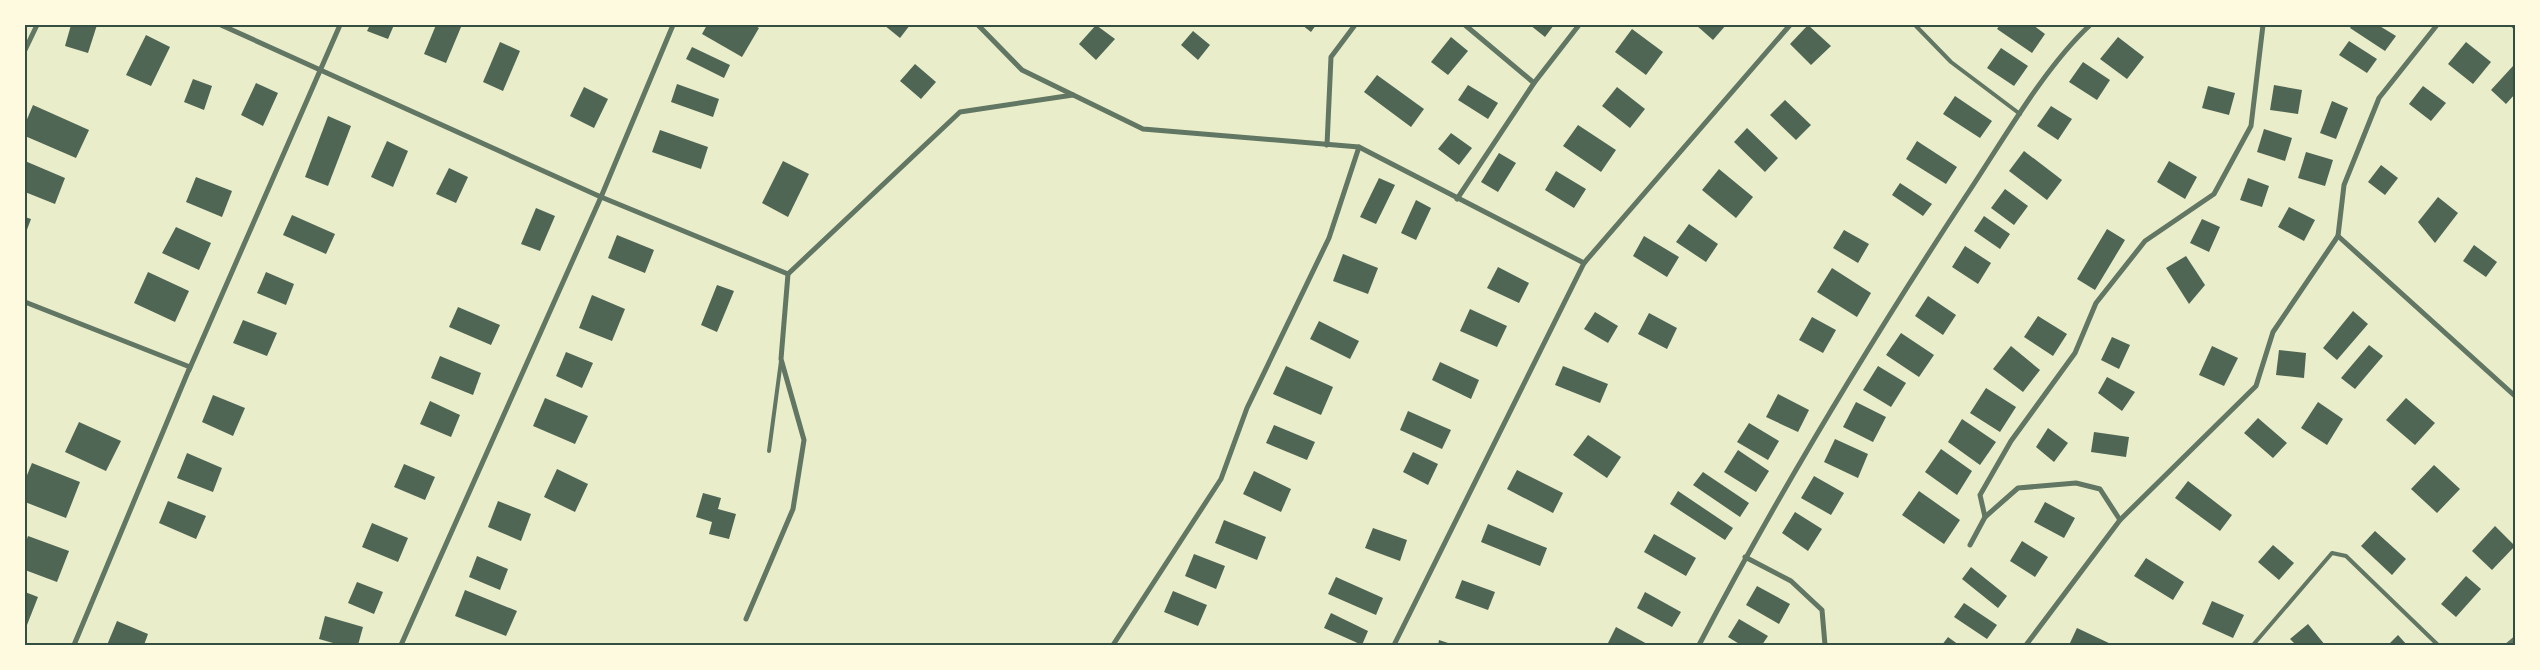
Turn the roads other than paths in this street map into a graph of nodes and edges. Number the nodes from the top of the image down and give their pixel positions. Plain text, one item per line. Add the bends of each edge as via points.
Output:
1 (37, 25) edge
2 (222, 25) edge
3 (340, 25) edge
4 (673, 25) edge
5 (978, 25) edge
6 (1355, 25) edge
7 (1465, 25) edge
8 (1579, 25) edge
9 (1790, 25) edge
10 (1916, 25) edge
11 (2090, 25) edge
12 (2264, 25) edge
13 (2437, 25) edge
14 (25, 50) edge
15 (322, 69) junction
16 (1534, 82) junction
17 (1073, 95) junction
18 (2020, 114) junction
19 (1327, 145) junction
20 (1359, 147) junction
21 (601, 197) junction
22 (1457, 199) junction
23 (2338, 236) junction
24 (1584, 263) junction
25 (788, 274) junction
26 (25, 302) edge
27 (782, 359) junction
28 (185, 379) junction
29 (2515, 396) edge
30 (769, 451) dead end
31 (1985, 517) junction
32 (2120, 520) junction
33 (1970, 545) dead end
34 (1745, 556) junction
35 (746, 619) dead end
36 (2515, 639) edge
37 (74, 645) edge
38 (401, 645) edge
39 (1113, 645) edge
40 (1394, 645) edge
41 (1699, 645) edge
42 (1824, 645) edge
43 (2026, 645) edge
44 (2253, 645) edge
45 (2438, 645) edge
46 (2508, 645) edge

1 - 14 street
2 - 15 street
3 - 15 street
4 - 21 street
5 - 17 street via 1022,70
6 - 19 street via 1331,57
7 - 16 street
8 - 16 street
9 - 24 street
10 - 18 lane via 1951,62
11 - 18 street via 2070,43
12 - 31 street via 2251,126 2214,194 2145,241 2096,303 2075,353 2011,441 1980,495
13 - 23 street via 2379,98 2344,185
15 - 21 street
15 - 28 street
16 - 22 street
17 - 19 street via 1143,129
17 - 25 street via 960,112
18 - 34 street via 1892,308
19 - 20 street
20 - 22 street
20 - 39 street via 1329,238 1246,408 1221,479
21 - 25 street
21 - 38 street
22 - 24 street
23 - 29 street
23 - 32 street via 2273,332 2256,386
24 - 40 street
25 - 27 street
26 - 28 street via 190,367
27 - 30 lane
27 - 35 street via 804,440 793,509
28 - 37 street
31 - 32 street via 2018,488 2076,483 2100,489
31 - 33 street
32 - 43 street
34 - 41 street
34 - 42 street via 1791,581 1822,610
36 - 46 street
44 - 45 lane via 2332,553 2346,556

